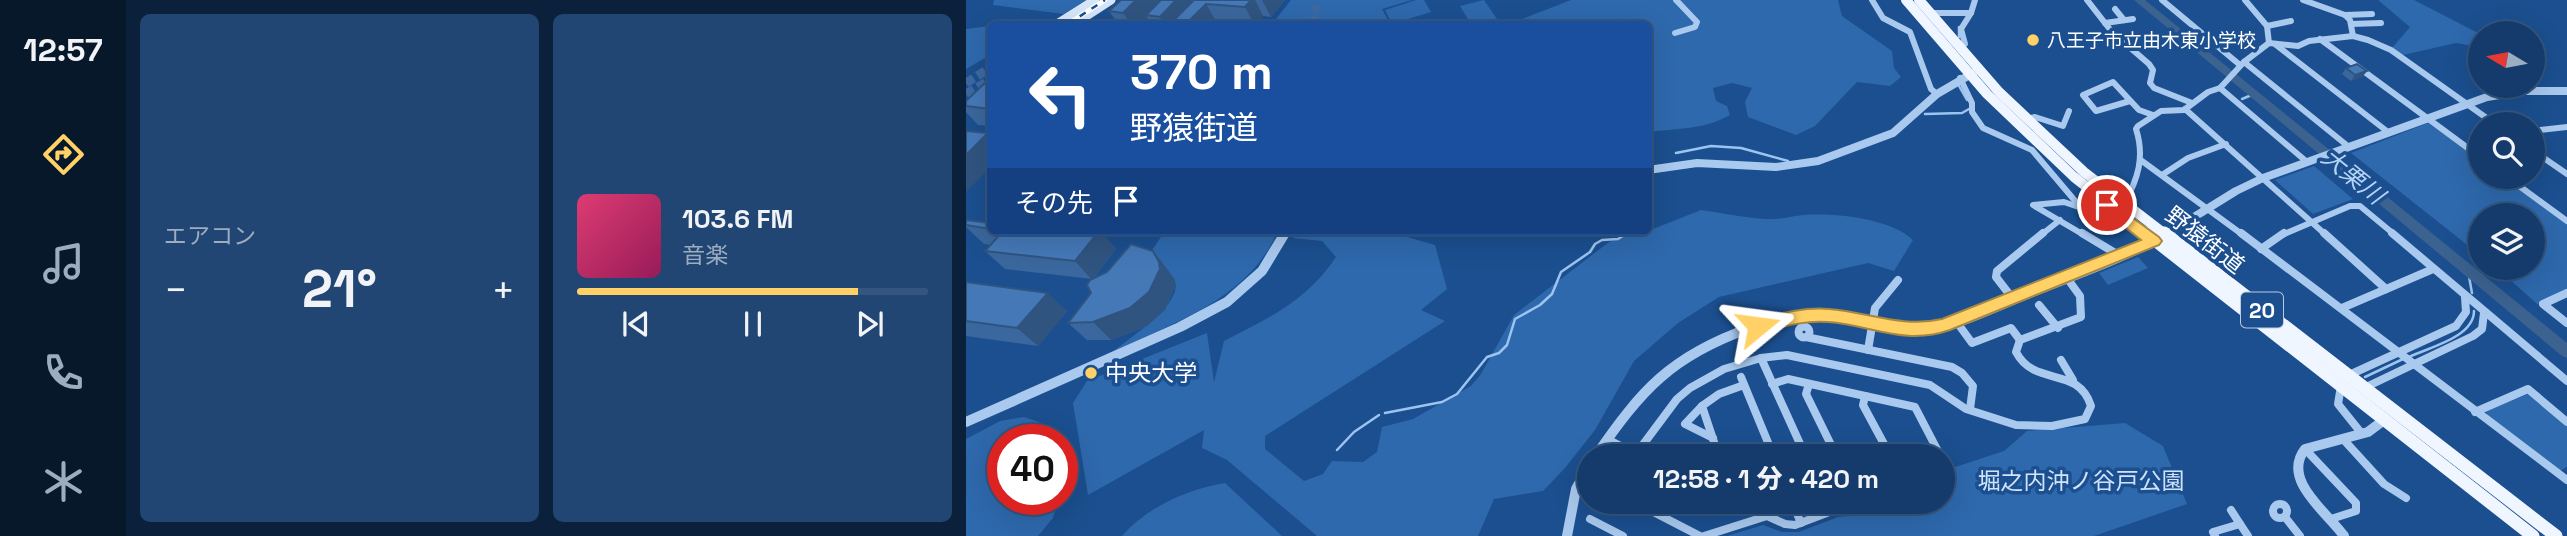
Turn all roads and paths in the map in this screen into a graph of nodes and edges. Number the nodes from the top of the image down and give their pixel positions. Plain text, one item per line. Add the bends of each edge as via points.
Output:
1 (1095, 0) edge
2 (1111, 0) edge
3 (1676, 0) edge
4 (1871, 0) edge
5 (1906, 0) edge
6 (1919, 0) edge
7 (1975, 0) edge
8 (2087, 0) edge
9 (2162, 0) edge
10 (2245, 0) edge
11 (2303, 0) edge
12 (2115, 9) dead end
13 (1930, 13) junction
14 (1971, 13) junction
15 (2372, 14) dead end
16 (2345, 15) junction
17 (2133, 19) dead end
18 (2124, 20) junction
19 (1062, 21) edge
20 (1079, 21) edge
21 (2291, 21) dead end
22 (2105, 23) junction
23 (2382, 23) dead end
24 (2351, 24) junction
25 (2266, 26) junction
26 (1675, 33) dead end
27 (2353, 36) junction
28 (2320, 39) junction
29 (2273, 44) junction
30 (1959, 47) junction
31 (2240, 65) junction
32 (1970, 74) junction
33 (2222, 87) junction
34 (2567, 92) edge
35 (1937, 94) junction
36 (2130, 101) junction
37 (2192, 103) junction
38 (2465, 104) junction
39 (2185, 109) junction
40 (2069, 111) dead end
41 (2477, 112) edge
42 (2153, 115) junction
43 (2428, 118) junction
44 (2026, 119) junction
45 (2567, 127) edge
46 (2545, 130) edge
47 (2388, 132) junction
48 (2226, 144) junction
49 (2346, 148) junction
50 (2468, 148) edge
51 (2044, 156) junction
52 (2545, 158) edge
53 (2142, 161) junction
54 (2309, 161) junction
55 (1652, 169) edge
56 (2566, 172) edge
57 (2162, 175) junction
58 (2263, 178) junction
59 (2523, 189) edge
60 (2083, 206) dead end
61 (2206, 208) junction
62 (2121, 209) junction
63 (2060, 220) junction
64 (2311, 221) junction
65 (2567, 221) edge
66 (1284, 235) edge
67 (2160, 238) junction
68 (2262, 249) junction
69 (2120, 256) junction
70 (2433, 269) junction
71 (2067, 278) junction
72 (1898, 280) dead end
73 (2386, 289) junction
74 (2567, 293) edge
75 (2465, 296) junction
76 (2013, 299) junction
77 (2039, 305) dead end
78 (2342, 308) junction
79 (2484, 313) junction
80 (1956, 321) junction
81 (1872, 324) junction
82 (2567, 324) edge
83 (2058, 328) junction
84 (1806, 337) dead end
85 (2020, 340) junction
86 (1868, 350) junction
87 (2399, 352) junction
88 (1762, 358) junction
89 (2061, 360) dead end
90 (2414, 365) junction
91 (2073, 380) junction
92 (2567, 381) edge
93 (2344, 382) junction
94 (1772, 384) junction
95 (1808, 384) junction
96 (2364, 388) junction
97 (1865, 396) junction
98 (1702, 406) junction
99 (1970, 409) junction
100 (2475, 412) junction
101 (2384, 421) junction
102 (966, 422) edge
103 (2567, 422) edge
104 (2362, 434) junction
105 (1713, 438) junction
106 (1606, 439) junction
107 (2343, 439) junction
108 (1603, 444) edge
109 (1616, 444) edge
110 (1646, 444) edge
111 (1715, 444) edge
112 (1769, 444) edge
113 (1801, 444) edge
114 (1831, 444) edge
115 (1884, 444) edge
116 (1934, 444) edge
117 (2305, 449) junction
118 (2565, 476) edge
119 (1577, 495) edge
120 (2406, 498) dead end
121 (2231, 510) dead end
122 (1658, 514) edge
123 (1762, 514) edge
124 (1797, 514) edge
125 (1817, 514) edge
126 (1766, 516) junction
127 (2285, 517) dead end
128 (1590, 519) dead end
129 (2331, 519) junction
130 (1801, 523) junction
131 (2240, 524) junction
132 (1604, 531) edge
133 (2526, 534) edge
134 (1567, 536) edge
135 (1623, 536) edge
136 (1702, 536) edge
137 (2215, 536) edge
138 (2248, 536) edge
139 (2300, 536) edge
140 (2344, 536) edge
141 (2556, 536) edge

1 - 19 main road
2 - 20 main road
3 - 26 street via 1697,22 1695,27
4 - 35 street via 1883,18 1910,32 1931,89
5 - 32 main road, 野猿街道 / 20
6 - 13 main road, 野猿街道 / 20
7 - 14 street
8 - 22 street
9 - 31 street
10 - 25 street
11 - 16 street
12 - 18 street
13 - 14 street
13 - 30 main road, 野猿街道 / 20
14 - 30 street via 1961,29 1965,44
15 - 16 street
16 - 24 street
17 - 18 street
18 - 22 street
21 - 25 street
22 - 37 street via 2150,63 2154,88
23 - 24 street
24 - 27 street
25 - 29 street
27 - 28 street
27 - 38 street via 2391,50
28 - 29 street via 2298,47
28 - 43 street
29 - 31 street
29 - 47 street
30 - 32 main road, 野猿街道 / 20
31 - 33 street
31 - 49 street
32 - 35 street
32 - 44 main road, 野猿街道 / 20
32 - 51 main road, 野猿街道 / 20
32 - 51 street via 1973,114 1983,128
33 - 37 street
33 - 54 street
34 - 38 street via 2505,93
35 - 55 street via 1893,133 1818,161 1787,167 1697,163
36 - 36 street via 2113,82 2083,95 2096,111
36 - 42 street
37 - 39 street
38 - 41 street
38 - 43 street
39 - 42 street
39 - 48 street
40 - 44 street via 2063,126 2035,117
42 - 53 street via 2136,130
43 - 47 street
43 - 50 street
44 - 62 main road, 野猿街道 / 20
45 - 46 street
47 - 49 street
48 - 57 street via 2188,158
48 - 58 street
49 - 54 street
51 - 60 street via 2073,201
51 - 62 main road, 野猿街道 / 20
52 - 56 street
53 - 57 street
53 - 62 street
54 - 58 street
57 - 61 street
58 - 61 street
58 - 64 street
59 - 65 street
61 - 67 street
61 - 68 street
62 - 63 street via 2112,216 2069,203 2033,205
62 - 67 main road, 野猿街道 / 20
63 - 69 street
63 - 76 street via 1997,271 1996,277
64 - 68 street
64 - 70 street via 2360,206
64 - 73 street
66 - 102 street via 1262,271 1227,302
67 - 69 street
67 - 93 main road, 野猿街道 / 20
68 - 78 street
69 - 71 street
70 - 73 street
70 - 75 street
71 - 76 street
71 - 83 street via 2079,292 2081,317
72 - 81 street via 1875,308
73 - 78 street
74 - 82 street via 2543,304
75 - 79 street
75 - 87 street via 2466,312 2456,326
76 - 80 street
77 - 83 street
78 - 87 street
79 - 90 street via 2478,333
79 - 92 street
80 - 81 street via 1918,330
80 - 85 street via 1972,343 2011,328
81 - 86 street
81 - 106 street via 1831,316 1795,316 1717,340 1671,364
83 - 85 street
84 - 86 street
85 - 91 street via 2018,358 2028,369
86 - 99 street via 1952,367 1973,386
87 - 90 street
87 - 93 street
88 - 94 street
88 - 99 street via 1787,355 1930,385
88 - 110 street via 1724,369 1690,388 1671,406
89 - 91 street
90 - 96 street
90 - 100 street
91 - 99 street via 2086,390 2091,406 2085,419 2075,423 2012,424
93 - 96 main road, 野猿街道 / 20
93 - 101 main road, 野猿街道 / 20
93 - 104 street via 2338,404
94 - 95 street via 1788,379
94 - 113 street
95 - 97 street
95 - 114 street via 1806,394
96 - 141 main road, 野猿街道 / 20
97 - 115 street via 1863,405
97 - 116 street via 1914,407
98 - 105 street
98 - 105 street via 1685,424
98 - 112 street via 1743,381
100 - 103 street via 2528,389
100 - 118 street
101 - 104 street
101 - 133 main road, 野猿街道 / 20
104 - 107 street
105 - 111 street
106 - 108 street
106 - 109 street
107 - 117 street
107 - 120 street via 2384,484
117 - 129 street via 2297,461 2301,480
117 - 129 street via 2356,503 2356,511
119 - 134 street
121 - 131 street
122 - 136 street
123 - 126 street
124 - 130 street
125 - 130 street
126 - 130 street via 1785,524
126 - 136 street
127 - 139 street
128 - 132 street
129 - 140 street
131 - 137 street via 2213,532
131 - 138 street
132 - 135 street

